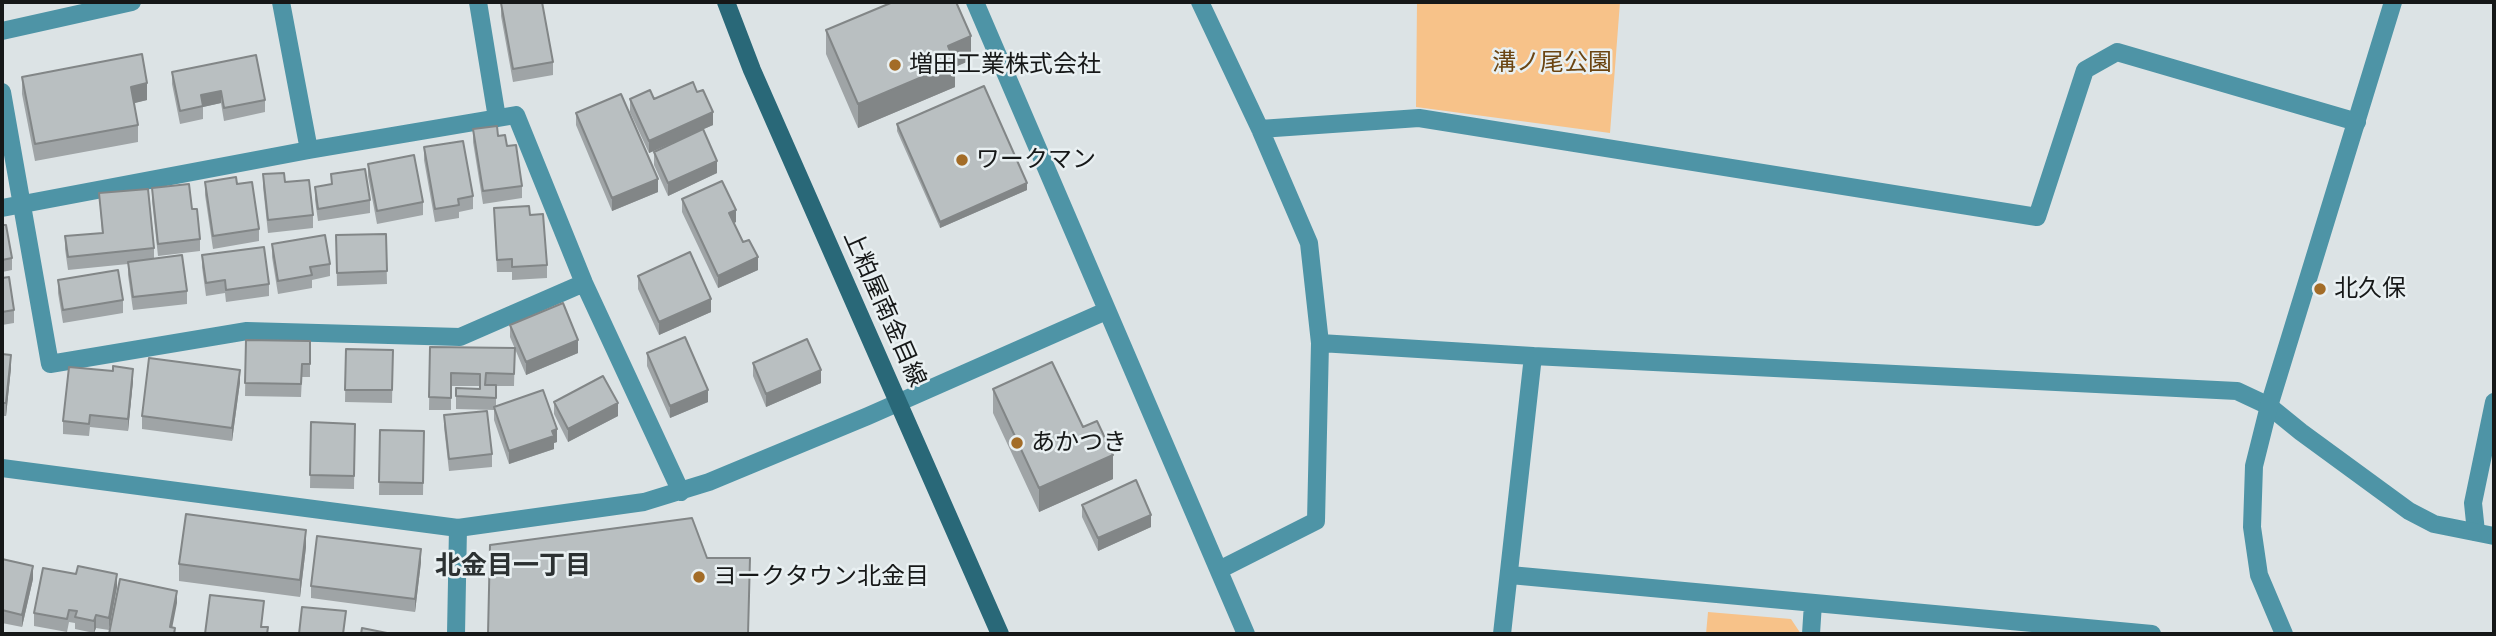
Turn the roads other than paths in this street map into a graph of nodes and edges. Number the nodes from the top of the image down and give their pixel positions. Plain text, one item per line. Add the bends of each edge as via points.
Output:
1 (132, 2) edge
2 (281, 2) edge
3 (478, 2) edge
4 (726, 2) edge
5 (975, 2) edge
6 (1200, 2) edge
7 (2393, 2) edge
8 (2, 31) edge
9 (2, 92) edge
10 (497, 118) junction
11 (2357, 122) junction
12 (1260, 129) junction
13 (309, 150) junction
14 (22, 203) junction
15 (2, 208) edge
16 (584, 284) junction
17 (1106, 311) junction
18 (1320, 343) junction
19 (1533, 356) junction
20 (897, 401) junction
21 (2494, 402) edge
22 (2269, 406) junction
23 (2, 468) edge
24 (681, 492) junction
25 (458, 528) junction
26 (2476, 532) junction
27 (2494, 536) edge
28 (1219, 570) junction
29 (1510, 575) junction
30 (1813, 603) junction
31 (456, 634) edge
32 (1000, 634) edge
33 (1246, 634) edge
34 (1502, 634) edge
35 (1811, 634) edge
36 (2152, 634) edge
37 (2284, 634) edge

1 - 8 street
2 - 13 street
3 - 10 street
4 - 20 main road, 上粕屋南金目線
5 - 17 street
6 - 12 street
7 - 11 street
9 - 14 street
10 - 13 street
10 - 16 street via 516,115
11 - 12 street via 2117,52 2085,70 2037,217 1419,118
11 - 22 street
12 - 18 street via 1309,243
13 - 14 street
14 - 15 street
14 - 16 street via 50,364 247,331 460,337
16 - 24 street
17 - 20 street
17 - 28 street
18 - 19 street
18 - 28 street via 1316,521
19 - 22 street via 2237,391
19 - 29 street
20 - 24 street
20 - 32 main road, 上粕屋南金目線
21 - 26 street via 2473,503
22 - 26 street via 2409,511 2434,524
22 - 37 street via 2254,466 2252,527 2259,575
23 - 25 street
24 - 25 street via 644,502
25 - 31 street
26 - 27 street
28 - 33 street
29 - 30 street
29 - 34 street
30 - 35 street
30 - 36 street

